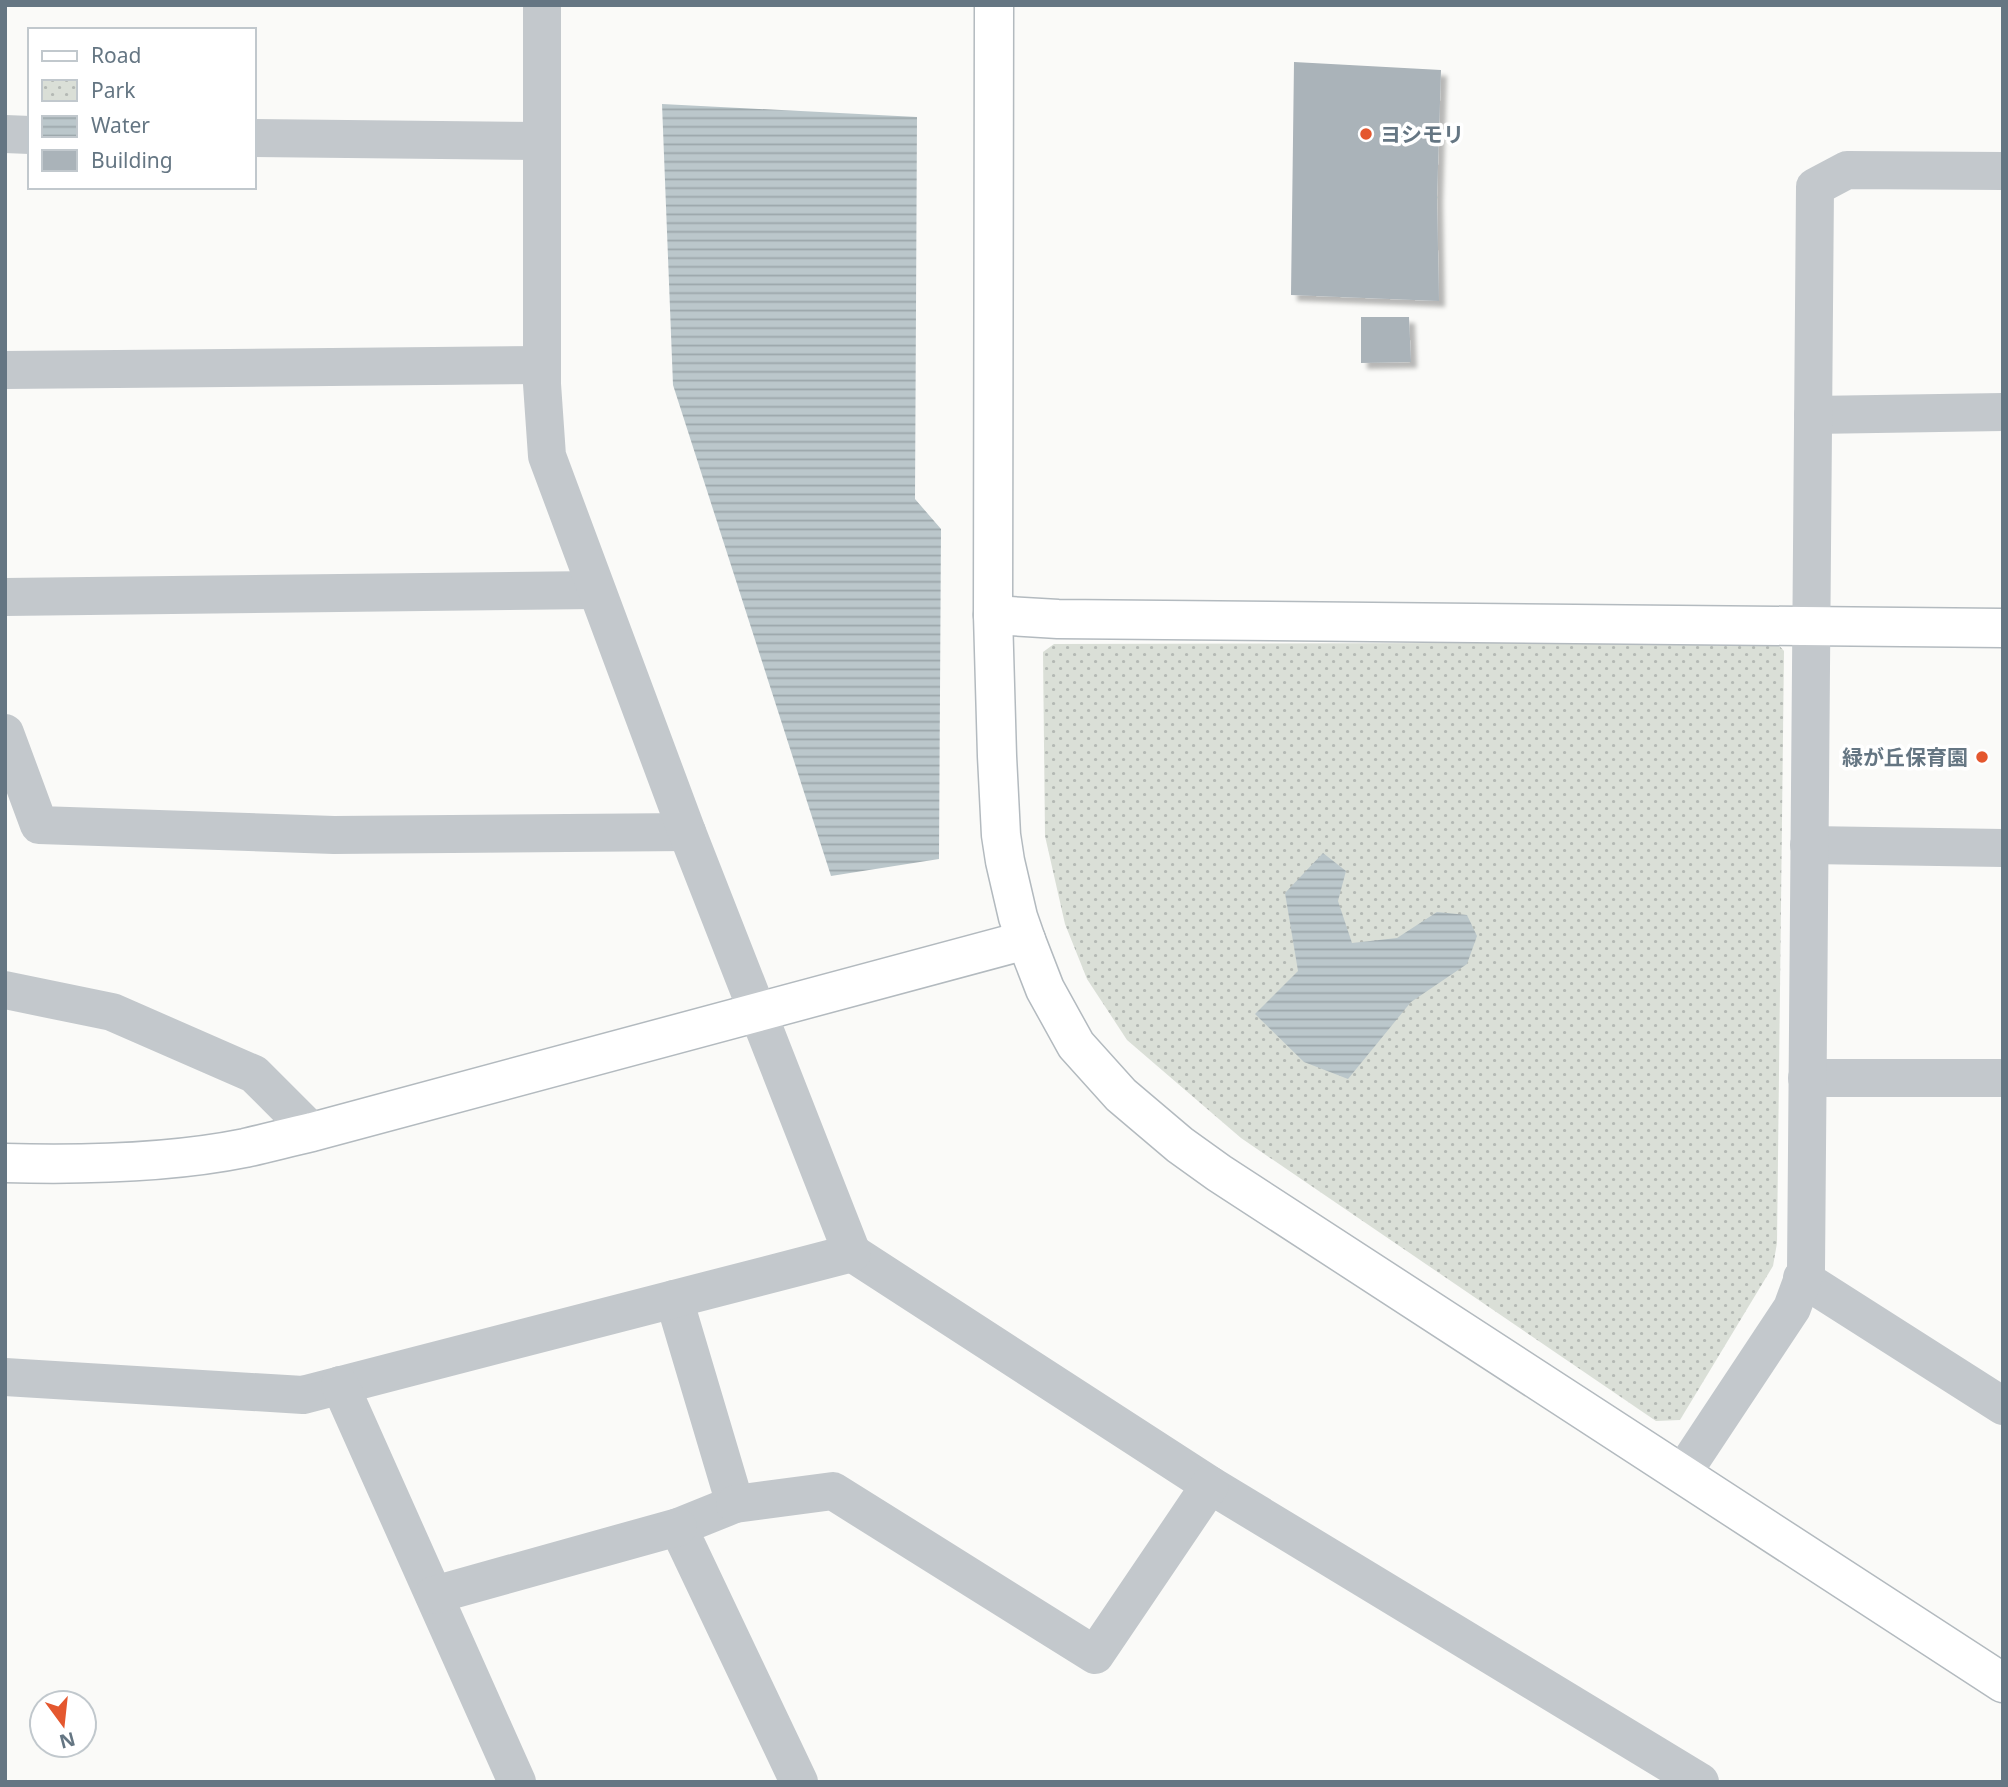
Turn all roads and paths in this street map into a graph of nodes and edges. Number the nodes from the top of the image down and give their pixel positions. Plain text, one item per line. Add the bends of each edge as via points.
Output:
1 (542, 5) edge
2 (994, 5) edge
3 (5, 134) edge
4 (28, 135) edge
5 (256, 138) edge
6 (541, 141) junction
7 (2003, 171) edge
8 (542, 365) junction
9 (5, 370) edge
10 (2003, 412) edge
11 (1812, 415) junction
12 (596, 590) junction
13 (5, 597) edge
14 (993, 615) junction
15 (1811, 626) junction
16 (2003, 628) edge
17 (5, 733) edge
18 (20, 813) edge
19 (687, 832) junction
20 (1809, 845) junction
21 (2003, 848) edge
22 (1026, 940) junction
23 (5, 990) edge
24 (757, 1011) junction
25 (1807, 1078) junction
26 (2003, 1078) edge
27 (312, 1132) junction
28 (5, 1163) edge
29 (852, 1253) junction
30 (1802, 1278) junction
31 (674, 1298) junction
32 (5, 1377) edge
33 (340, 1385) junction
34 (2001, 1398) edge
35 (1682, 1475) junction
36 (1210, 1485) junction
37 (735, 1504) junction
38 (678, 1527) junction
39 (434, 1595) junction
40 (2003, 1683) edge
41 (517, 1782) edge
42 (799, 1782) edge
43 (1700, 1782) edge

1 - 6 street
2 - 14 street
3 - 4 street
5 - 6 street
6 - 8 street
7 - 11 street via 1847,170 1815,187
8 - 9 street
8 - 12 street via 547,456
10 - 11 street
11 - 15 street
12 - 13 street
12 - 19 street
14 - 15 street
14 - 22 street via 1001,835
15 - 16 street
15 - 20 street
17 - 18 street
18 - 19 street via 39,825 334,835
19 - 24 street
20 - 21 street
20 - 25 street
22 - 24 street
22 - 35 street via 1045,989 1076,1045 1148,1119 1219,1173
23 - 27 street via 112,1012 254,1074
24 - 27 street
24 - 29 street
25 - 26 street
25 - 30 street via 1806,1270
27 - 28 street via 197,1154 76,1164
29 - 31 street
29 - 36 street
30 - 34 street
30 - 35 street via 1792,1308
31 - 33 street
31 - 37 street
32 - 33 street via 303,1395
33 - 39 street
35 - 40 street
36 - 37 street via 1095,1655 833,1491
36 - 43 street
37 - 38 street
38 - 39 street
38 - 42 street
39 - 41 street

